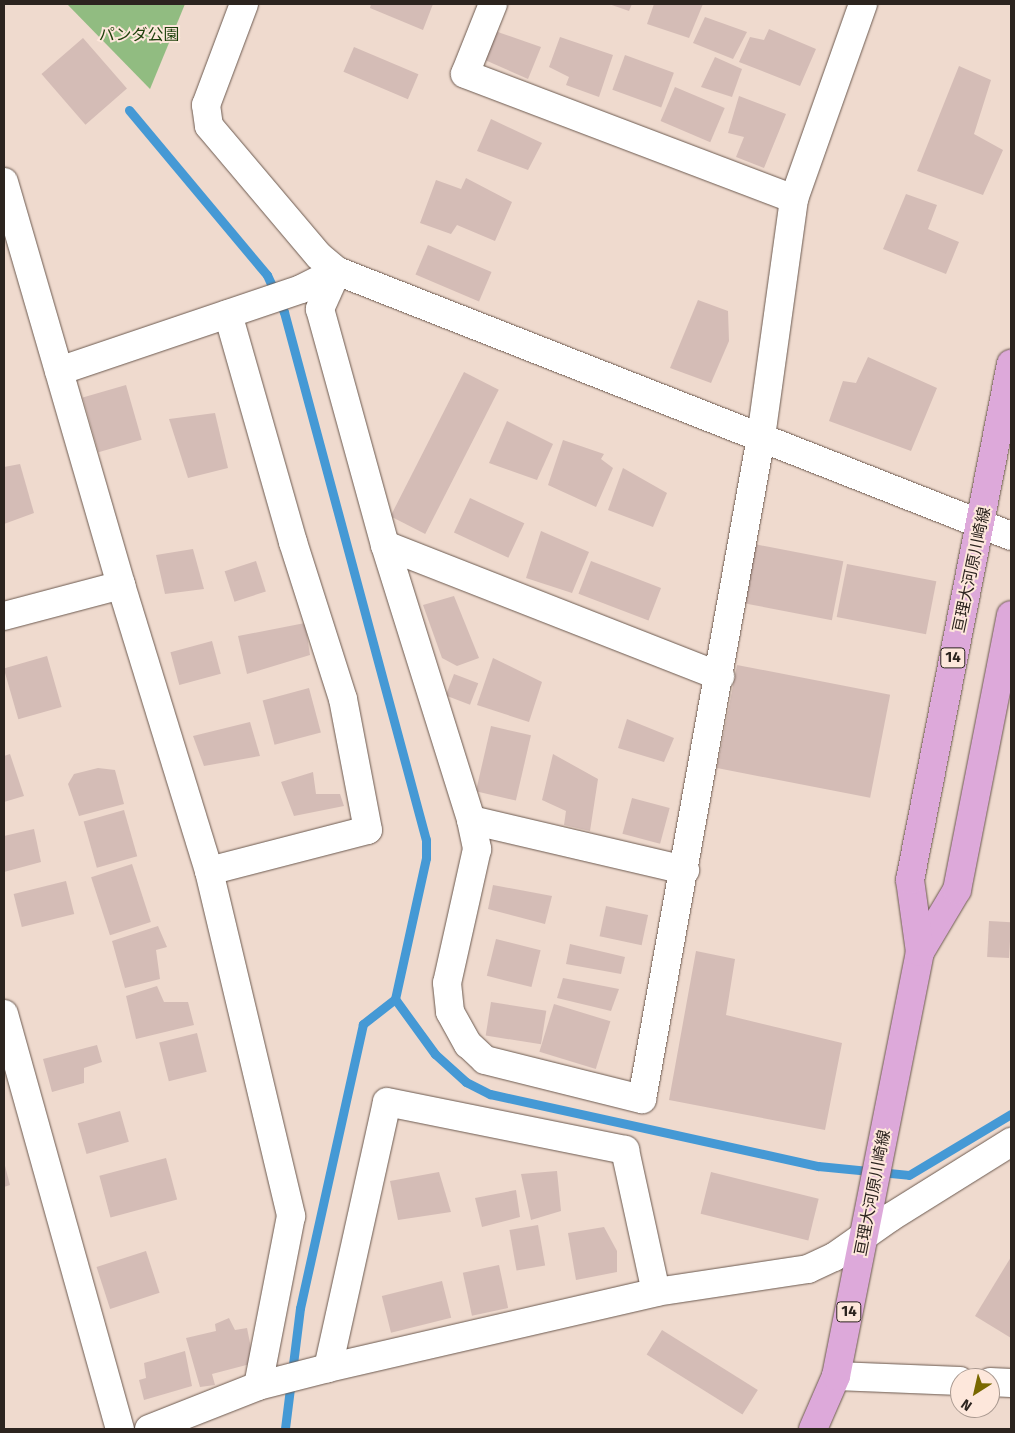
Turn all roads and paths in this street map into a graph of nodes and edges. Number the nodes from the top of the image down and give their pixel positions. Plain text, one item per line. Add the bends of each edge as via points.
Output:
1 (244, 4) edge
2 (493, 4) edge
3 (861, 4) edge
4 (4, 182) edge
5 (794, 199) junction
6 (337, 272) junction
7 (228, 314) junction
8 (1011, 364) edge
9 (59, 371) junction
10 (761, 437) junction
11 (981, 526) junction
12 (1011, 536) edge
13 (385, 545) junction
14 (121, 585) junction
15 (1011, 615) edge
16 (4, 616) edge
17 (720, 676) junction
18 (471, 820) junction
19 (685, 870) junction
20 (209, 871) junction
21 (920, 952) junction
22 (4, 1014) edge
23 (1011, 1142) edge
24 (866, 1234) junction
25 (656, 1292) junction
26 (320, 1370) junction
27 (836, 1376) junction
28 (950, 1381) edge
29 (265, 1384) junction
30 (120, 1429) edge
31 (148, 1429) edge
32 (813, 1429) edge

1 - 6 street via 206,105 209,126 319,256
2 - 5 street via 465,74
3 - 5 street
4 - 9 street
5 - 10 street
6 - 7 street
6 - 10 street
6 - 13 street via 320,309
7 - 9 street
7 - 20 street via 293,542 343,699 368,830
8 - 11 main road, 亘理大河原川崎線 / 14
9 - 14 street
10 - 11 street
10 - 17 street
11 - 12 street
11 - 21 main road, 亘理大河原川崎線 / 14 via 910,880
13 - 17 street
13 - 18 street
14 - 16 street
14 - 20 street
15 - 21 main road, 亘理大河原川崎線 / 14 via 957,890
17 - 19 street
18 - 19 street
18 - 19 street via 476,849 447,983 450,1012 468,1044 485,1060 642,1099
20 - 29 street via 290,1216
21 - 24 main road, 亘理大河原川崎線 / 14
22 - 30 street
23 - 24 street
24 - 25 street via 834,1257 808,1269
24 - 27 main road, 亘理大河原川崎線 / 14
25 - 26 street
25 - 26 street via 624,1150 387,1102
26 - 29 street
27 - 28 street
27 - 32 main road, 亘理大河原川崎線 / 14
29 - 31 street

